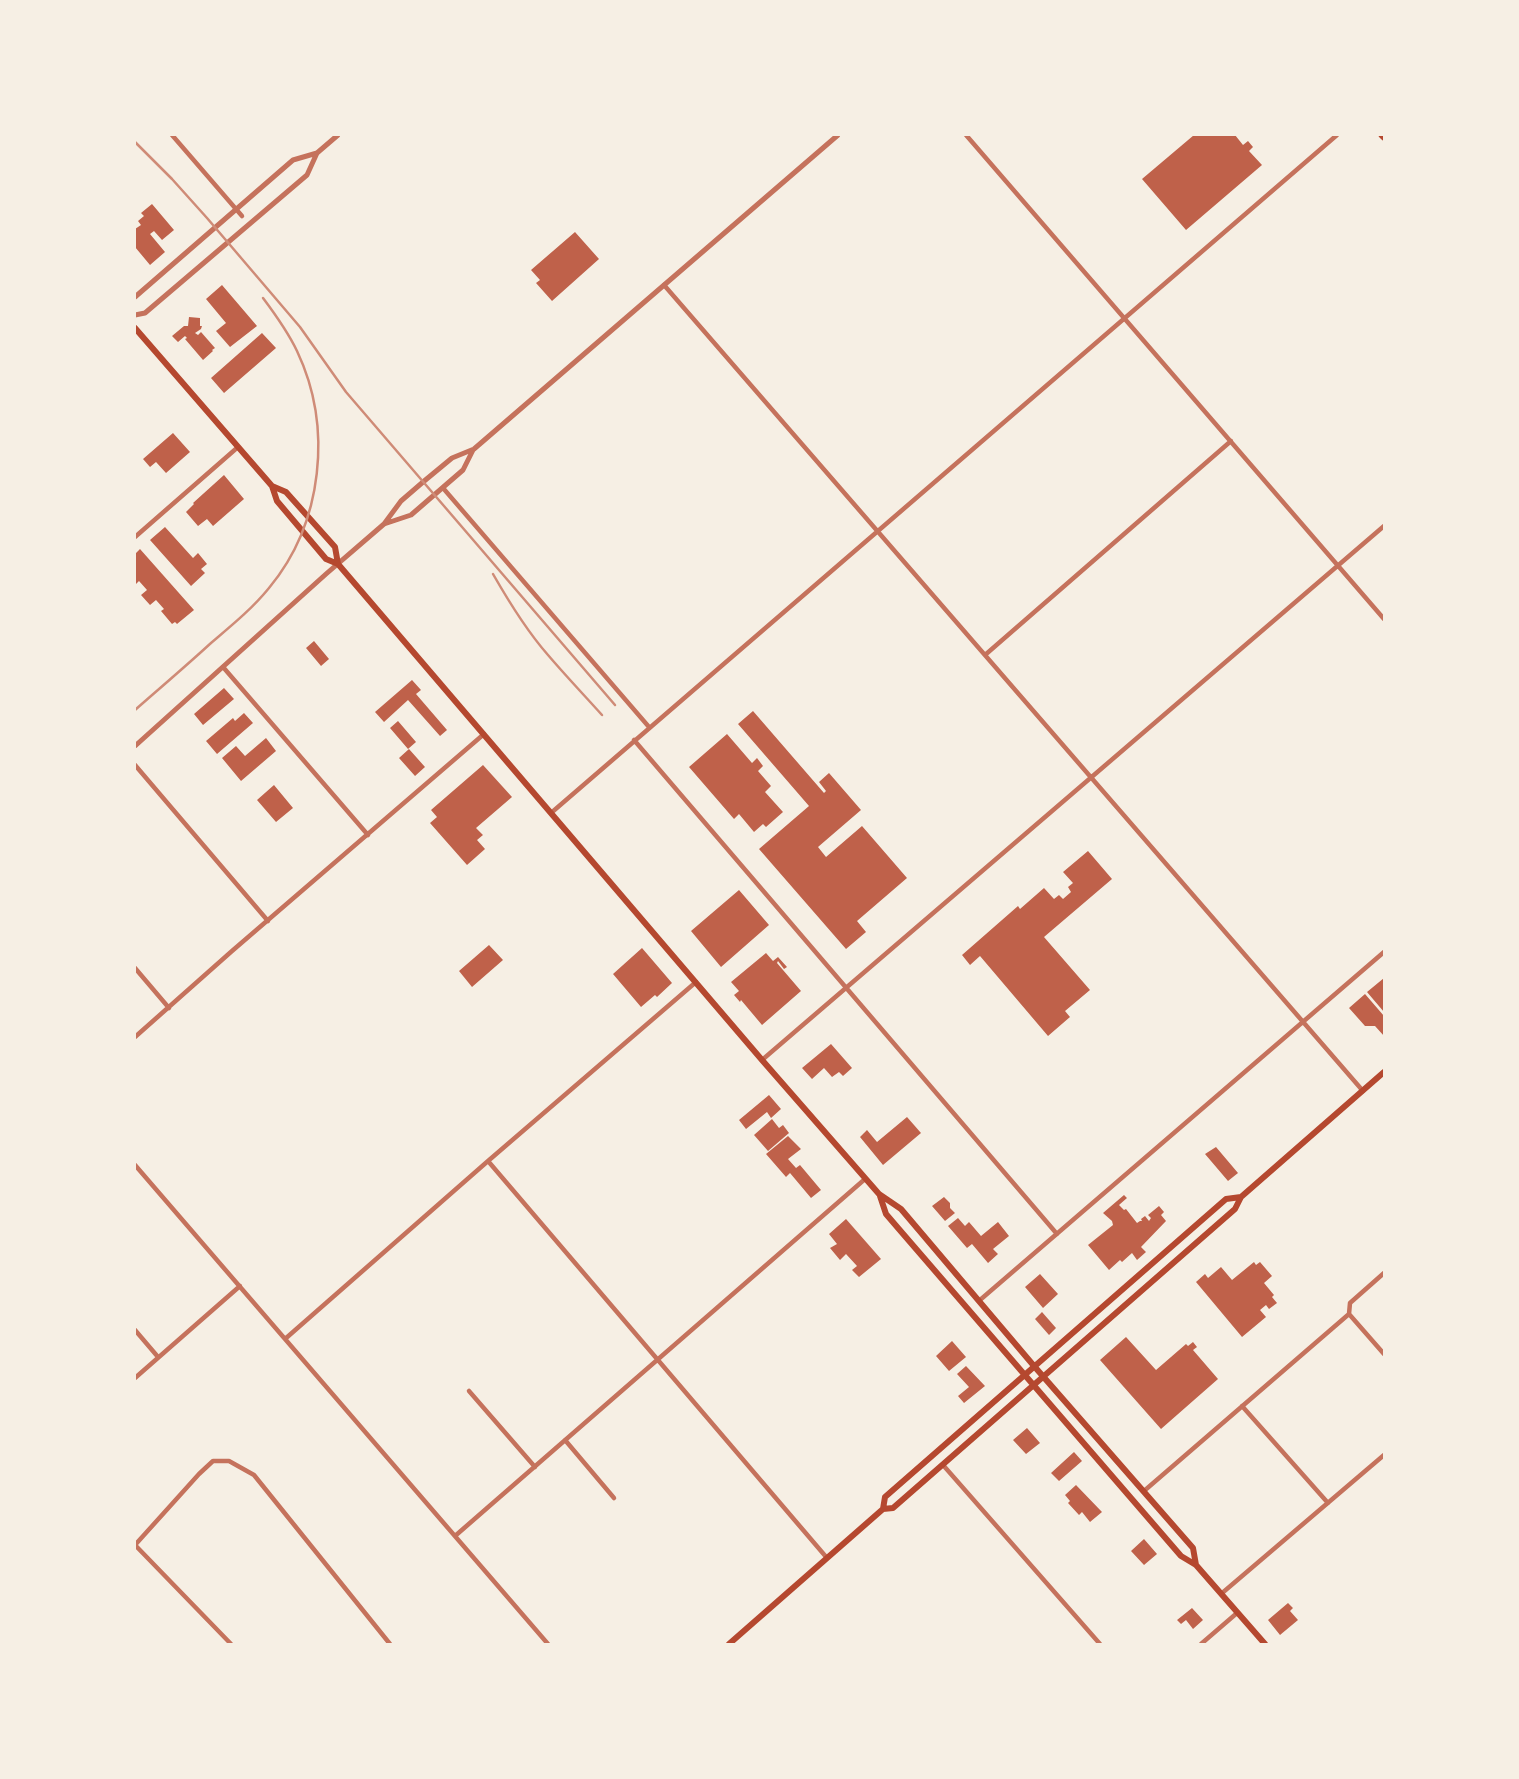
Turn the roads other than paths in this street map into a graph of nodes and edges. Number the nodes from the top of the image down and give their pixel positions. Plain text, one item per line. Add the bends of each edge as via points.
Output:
1 (172, 135) edge
2 (338, 135) edge
3 (838, 135) edge
4 (966, 135) edge
5 (1337, 135) edge
6 (317, 153) junction
7 (236, 210) junction
8 (242, 216) dead end
9 (664, 285) junction
10 (135, 297) edge
11 (135, 315) edge
12 (1124, 318) junction
13 (135, 328) edge
14 (1231, 440) junction
15 (238, 447) junction
16 (474, 449) junction
17 (272, 486) junction
18 (443, 488) junction
19 (384, 524) junction
20 (1384, 526) edge
21 (878, 532) junction
22 (135, 537) edge
23 (338, 564) junction
24 (1338, 566) junction
25 (1384, 619) edge
26 (985, 655) junction
27 (223, 667) junction
28 (649, 727) junction
29 (484, 734) junction
30 (634, 740) junction
31 (135, 746) edge
32 (135, 765) edge
33 (1090, 777) junction
34 (551, 813) junction
35 (368, 835) junction
36 (268, 920) junction
37 (1384, 952) edge
38 (135, 968) edge
39 (696, 982) junction
40 (847, 987) junction
41 (169, 1008) junction
42 (1303, 1022) junction
43 (135, 1037) edge
44 (762, 1060) junction
45 (1384, 1072) edge
46 (1363, 1091) junction
47 (488, 1161) junction
48 (135, 1165) edge
49 (866, 1178) junction
50 (879, 1194) junction
51 (1241, 1197) junction
52 (1057, 1234) junction
53 (1384, 1273) edge
54 (240, 1286) junction
55 (980, 1300) junction
56 (1349, 1314) junction
57 (135, 1330) edge
58 (285, 1339) junction
59 (1384, 1354) edge
60 (158, 1357) junction
61 (657, 1360) junction
62 (1034, 1366) junction
63 (1025, 1374) junction
64 (1044, 1377) junction
65 (135, 1378) edge
66 (1034, 1385) junction
67 (469, 1391) dead end
68 (1242, 1406) junction
69 (565, 1440) junction
70 (1384, 1455) edge
71 (943, 1465) junction
72 (535, 1466) junction
73 (1144, 1491) junction
74 (614, 1498) dead end
75 (1328, 1503) junction
76 (883, 1509) junction
77 (455, 1536) junction
78 (135, 1545) edge
79 (827, 1558) junction
80 (1196, 1565) junction
81 (1221, 1594) junction
82 (1237, 1613) junction
83 (231, 1644) edge
84 (390, 1644) edge
85 (548, 1644) edge
86 (729, 1644) edge
87 (1100, 1644) edge
88 (1201, 1644) edge
89 (1265, 1644) edge

1 - 7 street
2 - 6 street
3 - 9 street
4 - 12 street
5 - 12 street
6 - 7 street via 293,160
6 - 11 street via 307,175 145,313
7 - 8 street
7 - 10 street
9 - 16 street
9 - 21 street
12 - 14 street
12 - 21 street
13 - 15 main road
14 - 24 street
14 - 26 street
15 - 17 main road
15 - 22 street
16 - 18 street via 463,470
16 - 19 street via 452,458 423,482
17 - 23 main road via 277,501 326,559
17 - 23 main road via 286,492 335,547
18 - 19 street via 411,515
18 - 28 street
19 - 23 street
20 - 24 street
21 - 26 street
21 - 28 street
23 - 27 street
23 - 29 main road
24 - 25 street
24 - 33 street
26 - 33 street
27 - 31 street
27 - 35 street
28 - 30 street
29 - 34 main road
29 - 35 street
30 - 34 street
30 - 40 street
32 - 36 street
33 - 40 street
33 - 42 street
34 - 39 main road
35 - 36 street
36 - 41 street
37 - 42 street
38 - 41 street
39 - 44 main road
39 - 47 street
40 - 44 street
40 - 52 street
41 - 43 street
42 - 46 street
42 - 52 street
44 - 49 main road
45 - 46 main road
46 - 51 main road
47 - 58 street
47 - 61 street
48 - 54 street
49 - 50 main road
49 - 61 street
50 - 55 main road via 901,1209
50 - 63 main road via 886,1214
51 - 62 main road via 1226,1199
51 - 64 main road via 1235,1209
52 - 55 street
53 - 56 street via 1350,1303
54 - 58 street
54 - 60 street
55 - 62 main road
56 - 59 street
56 - 68 street
57 - 60 street
58 - 77 street
60 - 65 street
61 - 69 street
61 - 79 street
62 - 63 main road
62 - 64 main road
63 - 66 main road
63 - 76 main road via 885,1497
64 - 66 main road
64 - 73 main road
66 - 71 main road
66 - 80 main road via 1181,1556
67 - 72 street
68 - 73 street
68 - 75 street
69 - 72 street
69 - 74 street
70 - 75 street
71 - 76 main road via 894,1507
71 - 87 street
72 - 77 street
73 - 80 main road via 1193,1548
75 - 81 street
76 - 79 main road
77 - 85 street
78 - 83 street
78 - 84 street via 213,1461 229,1461 254,1475
79 - 86 main road
80 - 81 main road
81 - 82 main road
82 - 88 street
82 - 89 main road

